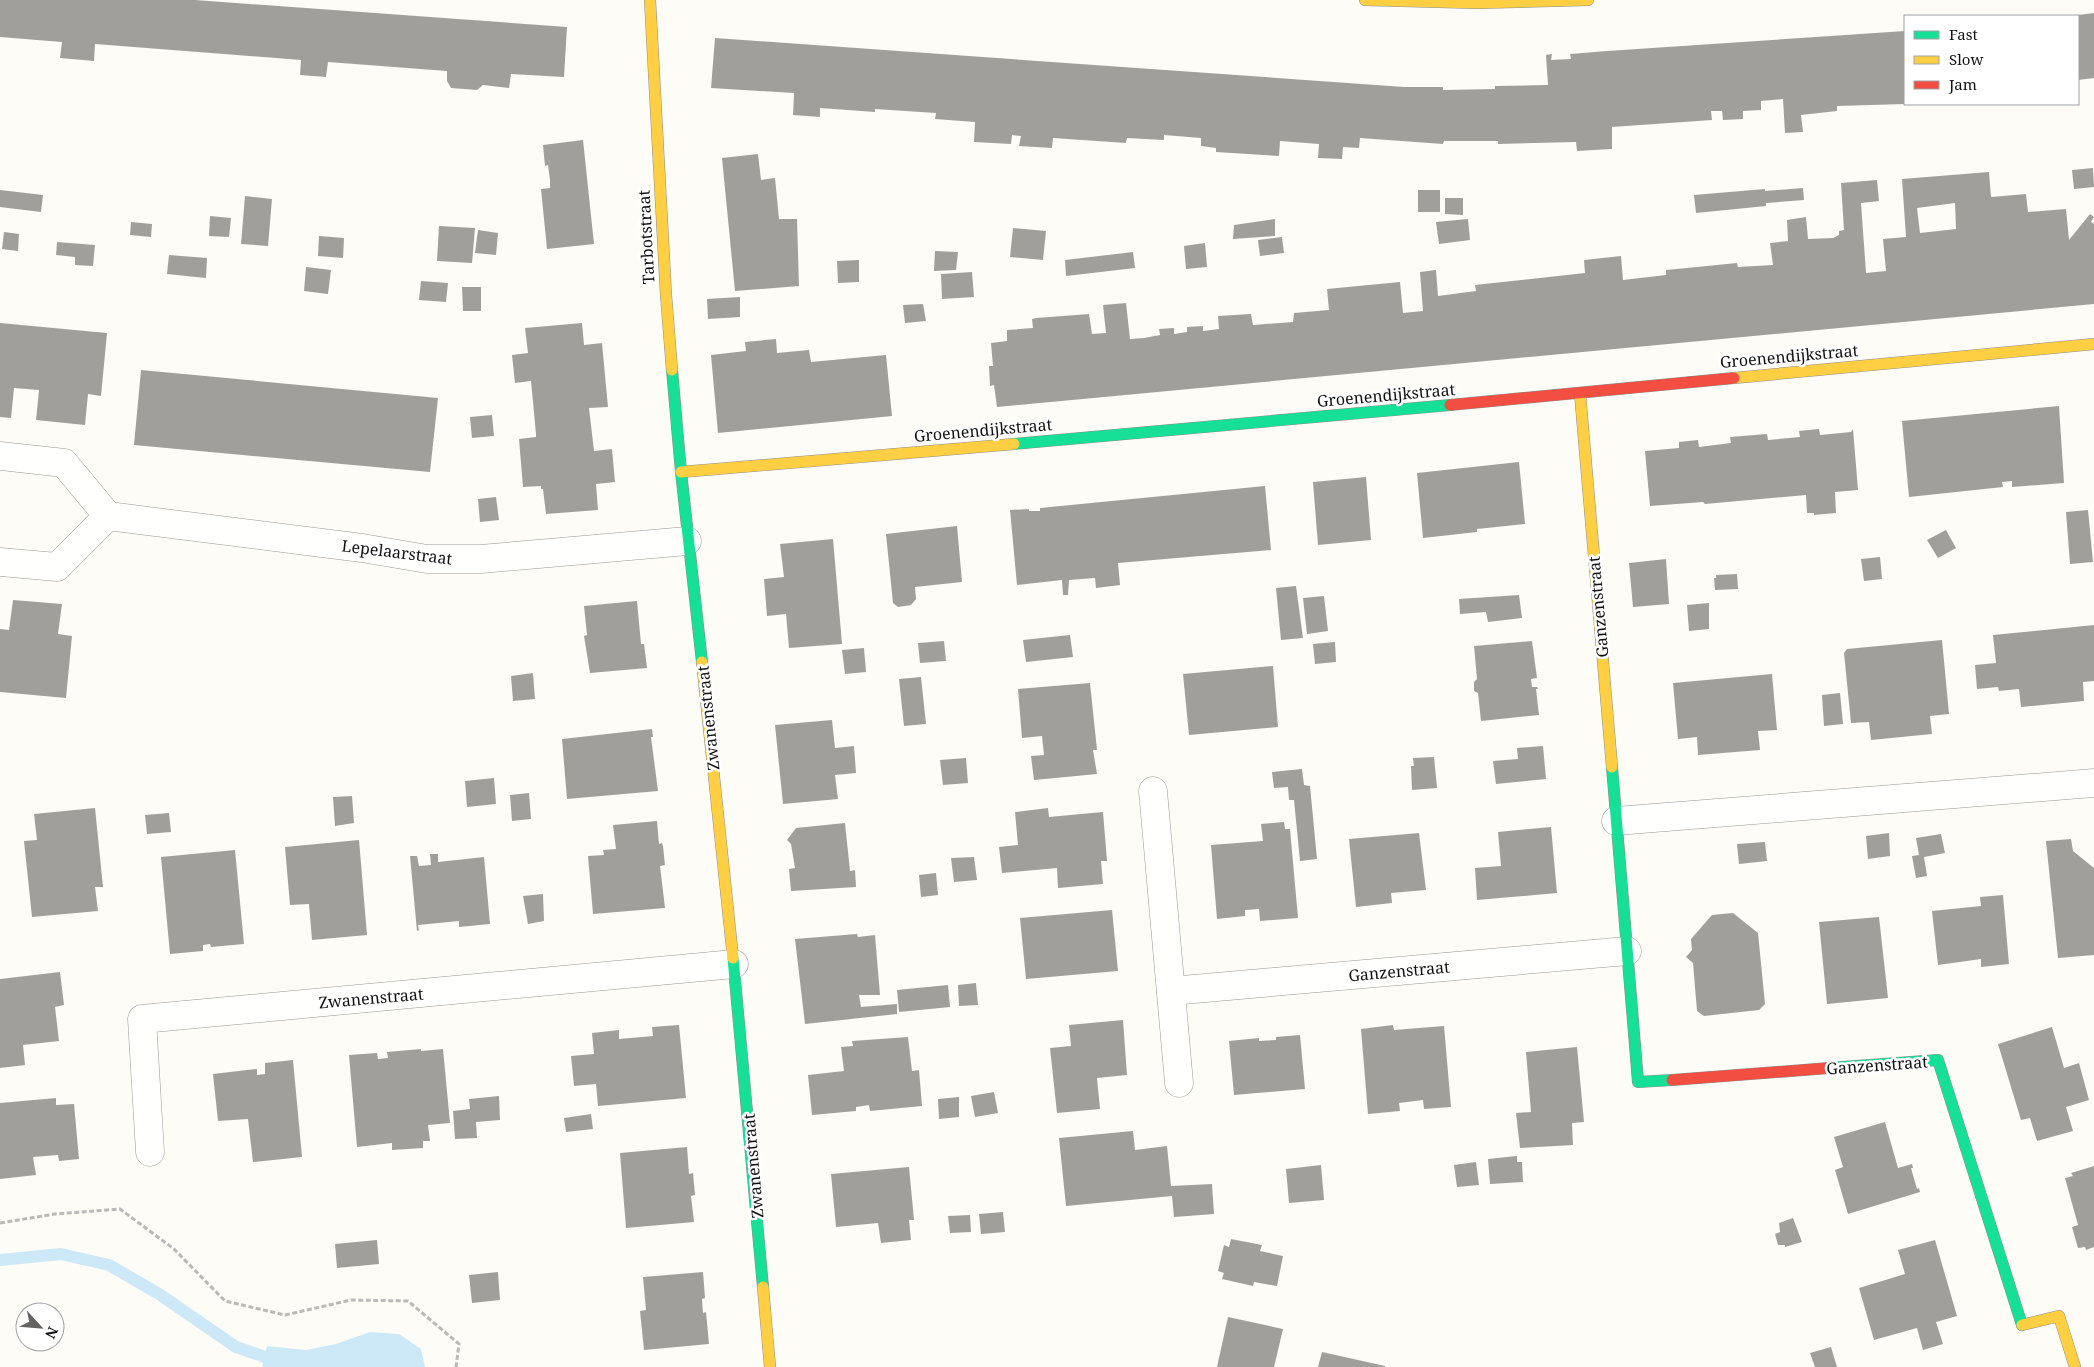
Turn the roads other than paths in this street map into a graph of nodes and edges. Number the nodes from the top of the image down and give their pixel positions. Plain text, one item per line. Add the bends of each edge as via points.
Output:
1 (650, 0) edge
2 (1365, 0) edge
3 (1588, 0) edge
4 (2094, 344) edge
5 (1580, 392) junction
6 (0, 456) edge
7 (681, 472) junction
8 (108, 516) junction
9 (687, 541) junction
10 (0, 562) edge
11 (2094, 783) edge
12 (1153, 791) dead end
13 (1616, 821) junction
14 (1628, 951) junction
15 (734, 964) junction
16 (1171, 991) junction
17 (1179, 1082) dead end
18 (150, 1152) dead end
19 (770, 1367) edge
20 (2075, 1367) edge

1 - 7 street, Tarbotstraat via 666,295
2 - 3 street via 1533,3
4 - 5 street, Groenendijkstraat
5 - 7 street, Groenendijkstraat
5 - 13 street, Ganzenstraat
6 - 8 street via 64,463
7 - 9 street, Zwanenstraat
8 - 9 street, Lepelaarstraat via 427,559 480,559
8 - 10 street via 57,567
9 - 15 street, Zwanenstraat
11 - 13 street
12 - 16 street
13 - 14 street, Ganzenstraat
14 - 16 street, Ganzenstraat
14 - 20 street, Ganzenstraat via 1638,1082 1938,1060 2022,1325 2058,1316
15 - 18 street, Zwanenstraat via 142,1019
15 - 19 street, Zwanenstraat
16 - 17 street

